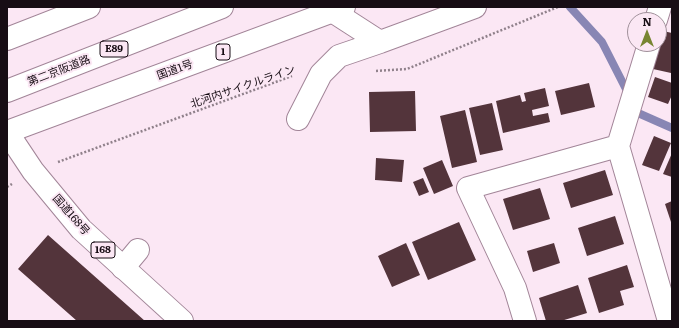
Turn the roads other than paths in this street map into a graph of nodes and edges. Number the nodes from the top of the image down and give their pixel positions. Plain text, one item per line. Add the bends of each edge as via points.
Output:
1 (89, 7) edge
2 (222, 7) edge
3 (475, 7) edge
4 (338, 9) edge
5 (7, 40) edge
6 (380, 42) junction
7 (647, 52) edge
8 (7, 91) edge
9 (298, 118) dead end
10 (7, 132) edge
11 (618, 146) junction
12 (138, 250) dead end
13 (123, 268) junction
14 (182, 321) edge
15 (525, 321) edge
16 (669, 321) edge

1 - 5 main road
2 - 8 main road, 第二京阪道路 / E89
3 - 6 main road
4 - 6 main road
4 - 10 main road, 国道1号 / 1
6 - 9 main road via 339,56 321,74
7 - 11 main road
10 - 13 main road, 国道168号 / 168 via 33,171 81,229
11 - 15 main road via 468,188 514,288
11 - 16 main road
12 - 13 main road
13 - 14 main road, 国道168号 / 168

